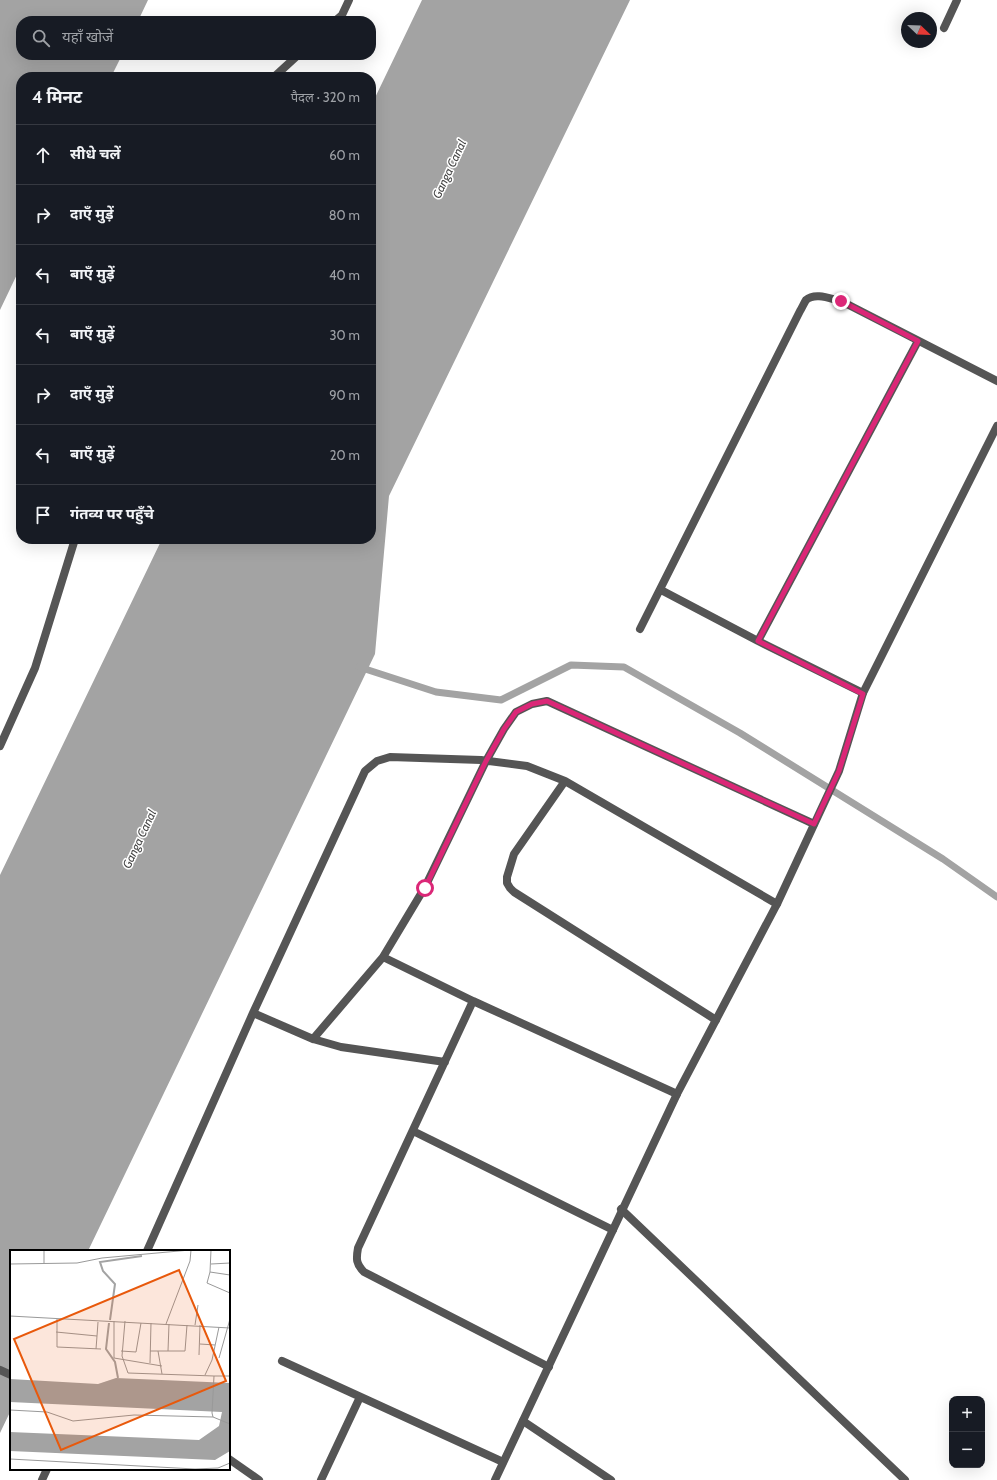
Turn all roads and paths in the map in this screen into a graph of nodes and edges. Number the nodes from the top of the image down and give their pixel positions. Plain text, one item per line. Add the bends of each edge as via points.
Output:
1 (349, 0) edge
2 (957, 0) edge
3 (341, 16) edge
4 (944, 28) dead end
5 (293, 60) edge
6 (279, 72) edge
7 (918, 341) junction
8 (997, 381) edge
9 (997, 426) edge
10 (73, 544) edge
11 (661, 590) junction
12 (640, 630) dead end
13 (758, 641) junction
14 (863, 694) junction
15 (0, 746) edge
16 (486, 761) junction
17 (565, 781) junction
18 (814, 824) junction
19 (777, 904) junction
20 (383, 957) junction
21 (473, 1001) junction
22 (252, 1013) junction
23 (716, 1020) junction
24 (313, 1039) junction
25 (445, 1062) junction
26 (677, 1094) junction
27 (413, 1131) junction
28 (622, 1209) junction
29 (613, 1230) junction
30 (147, 1250) edge
31 (282, 1361) dead end
32 (548, 1367) junction
33 (0, 1370) edge
34 (10, 1375) edge
35 (360, 1397) junction
36 (523, 1421) junction
37 (230, 1460) edge
38 (504, 1462) junction
39 (47, 1470) edge
40 (42, 1480) edge
41 (258, 1480) edge
42 (321, 1480) edge
43 (495, 1480) edge
44 (611, 1480) edge
45 (905, 1480) edge

1 - 3 street
2 - 4 street
5 - 6 street
7 - 8 street
7 - 11 street via 841,301 814,296 807,300
7 - 13 street
9 - 14 street
10 - 15 street via 35,668
11 - 12 street
11 - 13 street
13 - 14 street
14 - 18 street via 839,771
16 - 17 street via 527,766
16 - 18 street via 516,712 532,704 547,701
16 - 20 street via 425,888
16 - 22 street via 390,757 377,761 365,771
17 - 19 street
17 - 23 street via 514,854 507,877 510,888
18 - 19 street
19 - 23 street
20 - 21 street
20 - 24 street
21 - 25 street
21 - 26 street
22 - 24 street
22 - 30 street
23 - 26 street
24 - 25 street via 341,1047
25 - 27 street
26 - 28 street
27 - 29 street
27 - 32 street via 358,1248 358,1266 364,1272
28 - 29 street
28 - 45 street
29 - 32 street
31 - 35 street
32 - 36 street
33 - 34 street
35 - 38 street
35 - 42 street
36 - 38 street
36 - 44 street
37 - 41 street
38 - 43 street
39 - 40 street

